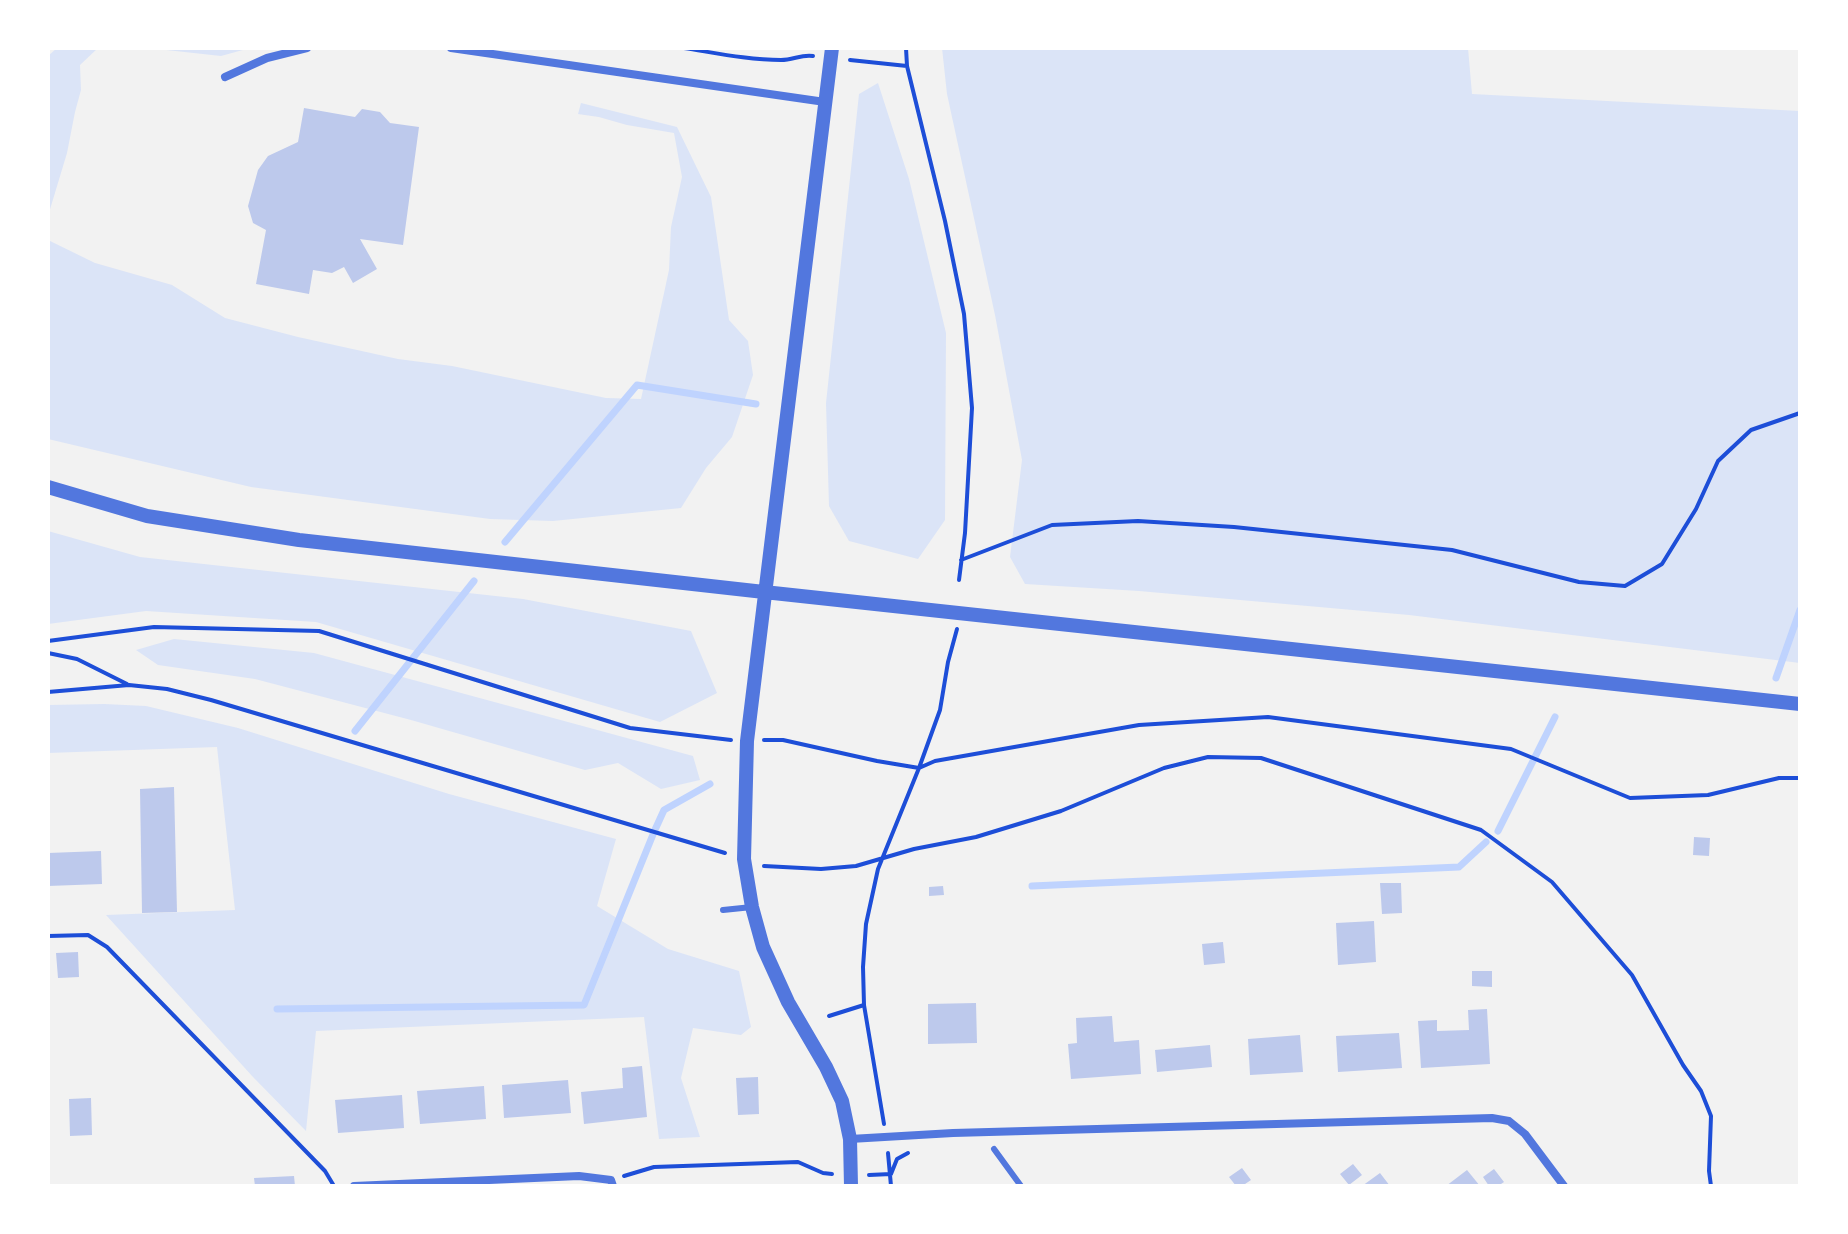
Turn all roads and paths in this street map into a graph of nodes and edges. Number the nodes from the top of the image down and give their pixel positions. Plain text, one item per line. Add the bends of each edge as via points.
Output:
1 (307, 48) edge
2 (451, 48) edge
3 (535, 48) edge
4 (684, 48) edge
5 (906, 48) edge
6 (831, 53) edge
7 (534, 59) junction
8 (907, 66) junction
9 (225, 77) dead end
10 (825, 102) junction
11 (1800, 413) edge
12 (48, 487) edge
13 (961, 560) junction
14 (959, 580) dead end
15 (764, 592) junction
16 (957, 629) dead end
17 (48, 641) edge
18 (48, 653) edge
19 (129, 685) junction
20 (48, 692) edge
21 (1800, 704) edge
22 (747, 741) junction
23 (919, 768) junction
24 (1800, 778) edge
25 (883, 858) junction
26 (744, 859) junction
27 (752, 907) junction
28 (723, 910) dead end
29 (48, 936) edge
30 (864, 1005) junction
31 (829, 1016) dead end
32 (886, 1137) junction
33 (850, 1139) junction
34 (994, 1149) dead end
35 (891, 1174) junction
36 (851, 1181) edge
37 (612, 1183) edge
38 (334, 1186) edge
39 (354, 1186) edge
40 (891, 1186) edge
41 (1021, 1186) edge
42 (1564, 1186) edge
43 (1711, 1186) edge

1 - 9 street
2 - 7 street
3 - 7 street
4 - 6 path via 785,60
5 - 8 path
6 - 8 path
6 - 10 street
7 - 10 street
8 - 13 path via 964,314 972,408
10 - 15 street
11 - 13 path via 1751,430 1718,461 1662,564 1625,586 1579,582 1452,550 1138,521 1052,525
12 - 15 street via 147,516 299,540
13 - 14 path
15 - 21 street
15 - 22 street
16 - 23 path via 940,710
17 - 22 path via 154,627 319,631 630,728
18 - 19 path via 77,659
19 - 20 path
19 - 26 path via 211,700
22 - 23 path via 783,740
22 - 26 street
23 - 24 path via 1139,725 1268,717 1511,749 1630,798 1708,795
23 - 25 path
25 - 26 path via 821,869 767,867
25 - 30 path via 866,924
25 - 43 path via 1061,811 1164,768 1208,757 1261,758 1481,830 1552,882 1632,975 1711,1116
26 - 27 street
27 - 28 lane
27 - 33 street via 788,1002 842,1101
29 - 38 path via 88,935 107,947
30 - 31 path
30 - 32 path
32 - 33 street
32 - 35 path
32 - 42 street via 1492,1118 1509,1121 1525,1134
33 - 36 street
34 - 41 lane
35 - 36 path
35 - 40 path
36 - 37 path via 798,1162 654,1167
37 - 39 street via 579,1176

